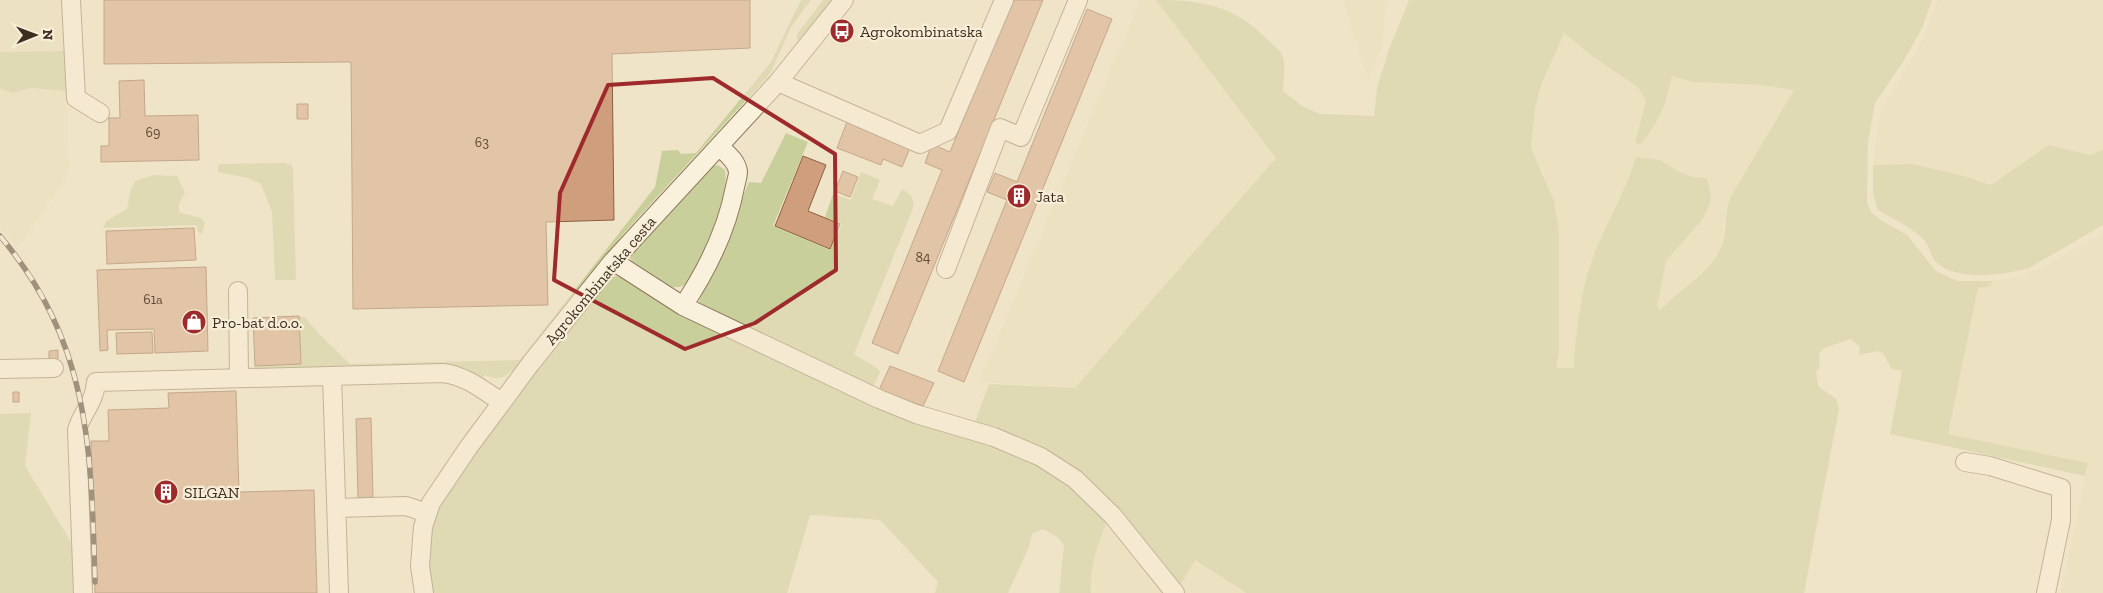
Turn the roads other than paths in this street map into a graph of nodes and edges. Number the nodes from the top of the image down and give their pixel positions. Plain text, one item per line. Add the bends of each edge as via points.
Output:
1 (71, 0) edge
2 (844, 0) edge
3 (1004, 0) edge
4 (1078, 0) edge
5 (778, 82) junction
6 (100, 113) dead end
7 (720, 147) junction
8 (613, 261) junction
9 (946, 269) dead end
10 (238, 291) dead end
11 (683, 306) junction
12 (54, 368) dead end
13 (0, 369) edge
14 (332, 376) junction
15 (239, 378) junction
16 (501, 402) junction
17 (1965, 462) dead end
18 (337, 508) junction
19 (427, 513) junction
20 (83, 593) edge
21 (339, 593) edge
22 (424, 593) edge
23 (1175, 593) edge
24 (2046, 593) edge

1 - 6 street via 76,98
2 - 5 street, Agrokombinatska cesta
3 - 5 street via 948,131 920,144
4 - 9 street via 1021,137 1000,128
5 - 7 street, Agrokombinatska cesta
7 - 8 street, Agrokombinatska cesta
7 - 11 street via 734,160 738,172 733,195 720,239
8 - 11 street
8 - 16 street, Agrokombinatska cesta
10 - 15 street
11 - 23 street via 879,399 916,414 994,437 1041,457 1075,479 1112,516
12 - 13 street
14 - 15 street
14 - 16 street via 458,375
14 - 18 street
15 - 20 street via 96,382 96,394 77,430
16 - 19 street, Agrokombinatska cesta via 445,480
17 - 24 street via 1990,466 2061,488 2061,520
18 - 19 street via 406,506
18 - 21 street
19 - 22 street, Agrokombinatska cesta via 419,553

